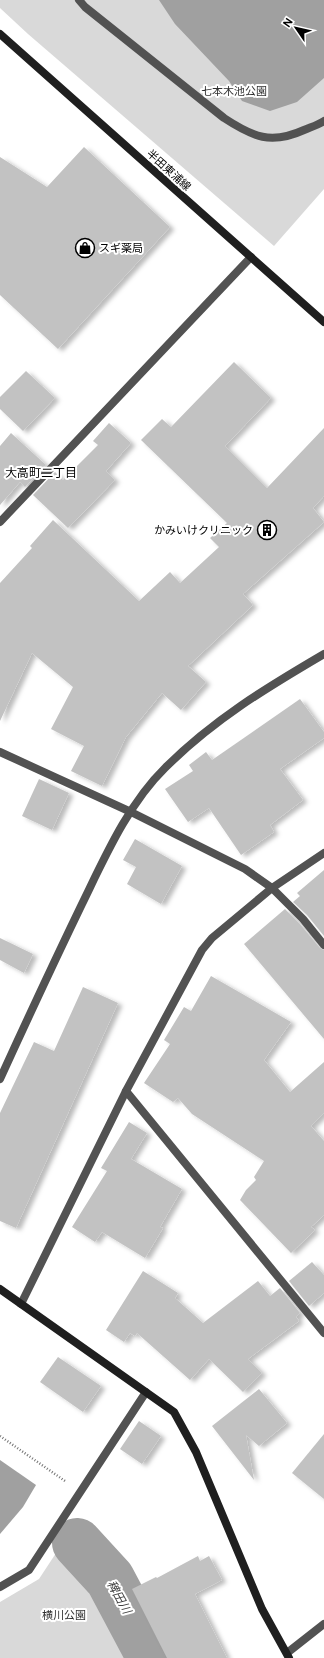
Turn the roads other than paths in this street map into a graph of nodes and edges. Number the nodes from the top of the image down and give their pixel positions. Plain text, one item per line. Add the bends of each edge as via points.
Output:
1 (79, 0) edge
2 (0, 34) edge
3 (324, 121) edge
4 (251, 257) junction
5 (324, 322) edge
6 (0, 522) edge
7 (324, 654) edge
8 (0, 752) edge
9 (131, 812) junction
10 (324, 854) edge
11 (272, 888) junction
12 (324, 945) edge
13 (0, 1079) edge
14 (126, 1091) junction
15 (0, 1289) edge
16 (21, 1304) junction
17 (324, 1333) edge
18 (146, 1392) junction
19 (0, 1587) edge
20 (324, 1624) edge
21 (288, 1656) edge

1 - 3 street via 218,113 245,131 270,139 292,136
2 - 4 street, 半田東浦線
4 - 5 street, 半田東浦線
4 - 6 street
7 - 9 street via 271,685 216,722 164,768
8 - 9 street
9 - 11 street via 245,869
9 - 13 street via 100,868
10 - 11 street
11 - 12 street via 303,919
11 - 14 street via 212,938 202,950
14 - 16 street
14 - 17 street
15 - 16 street
16 - 18 street
18 - 19 street via 29,1570
18 - 21 street via 174,1412 196,1452 262,1609
20 - 21 street

